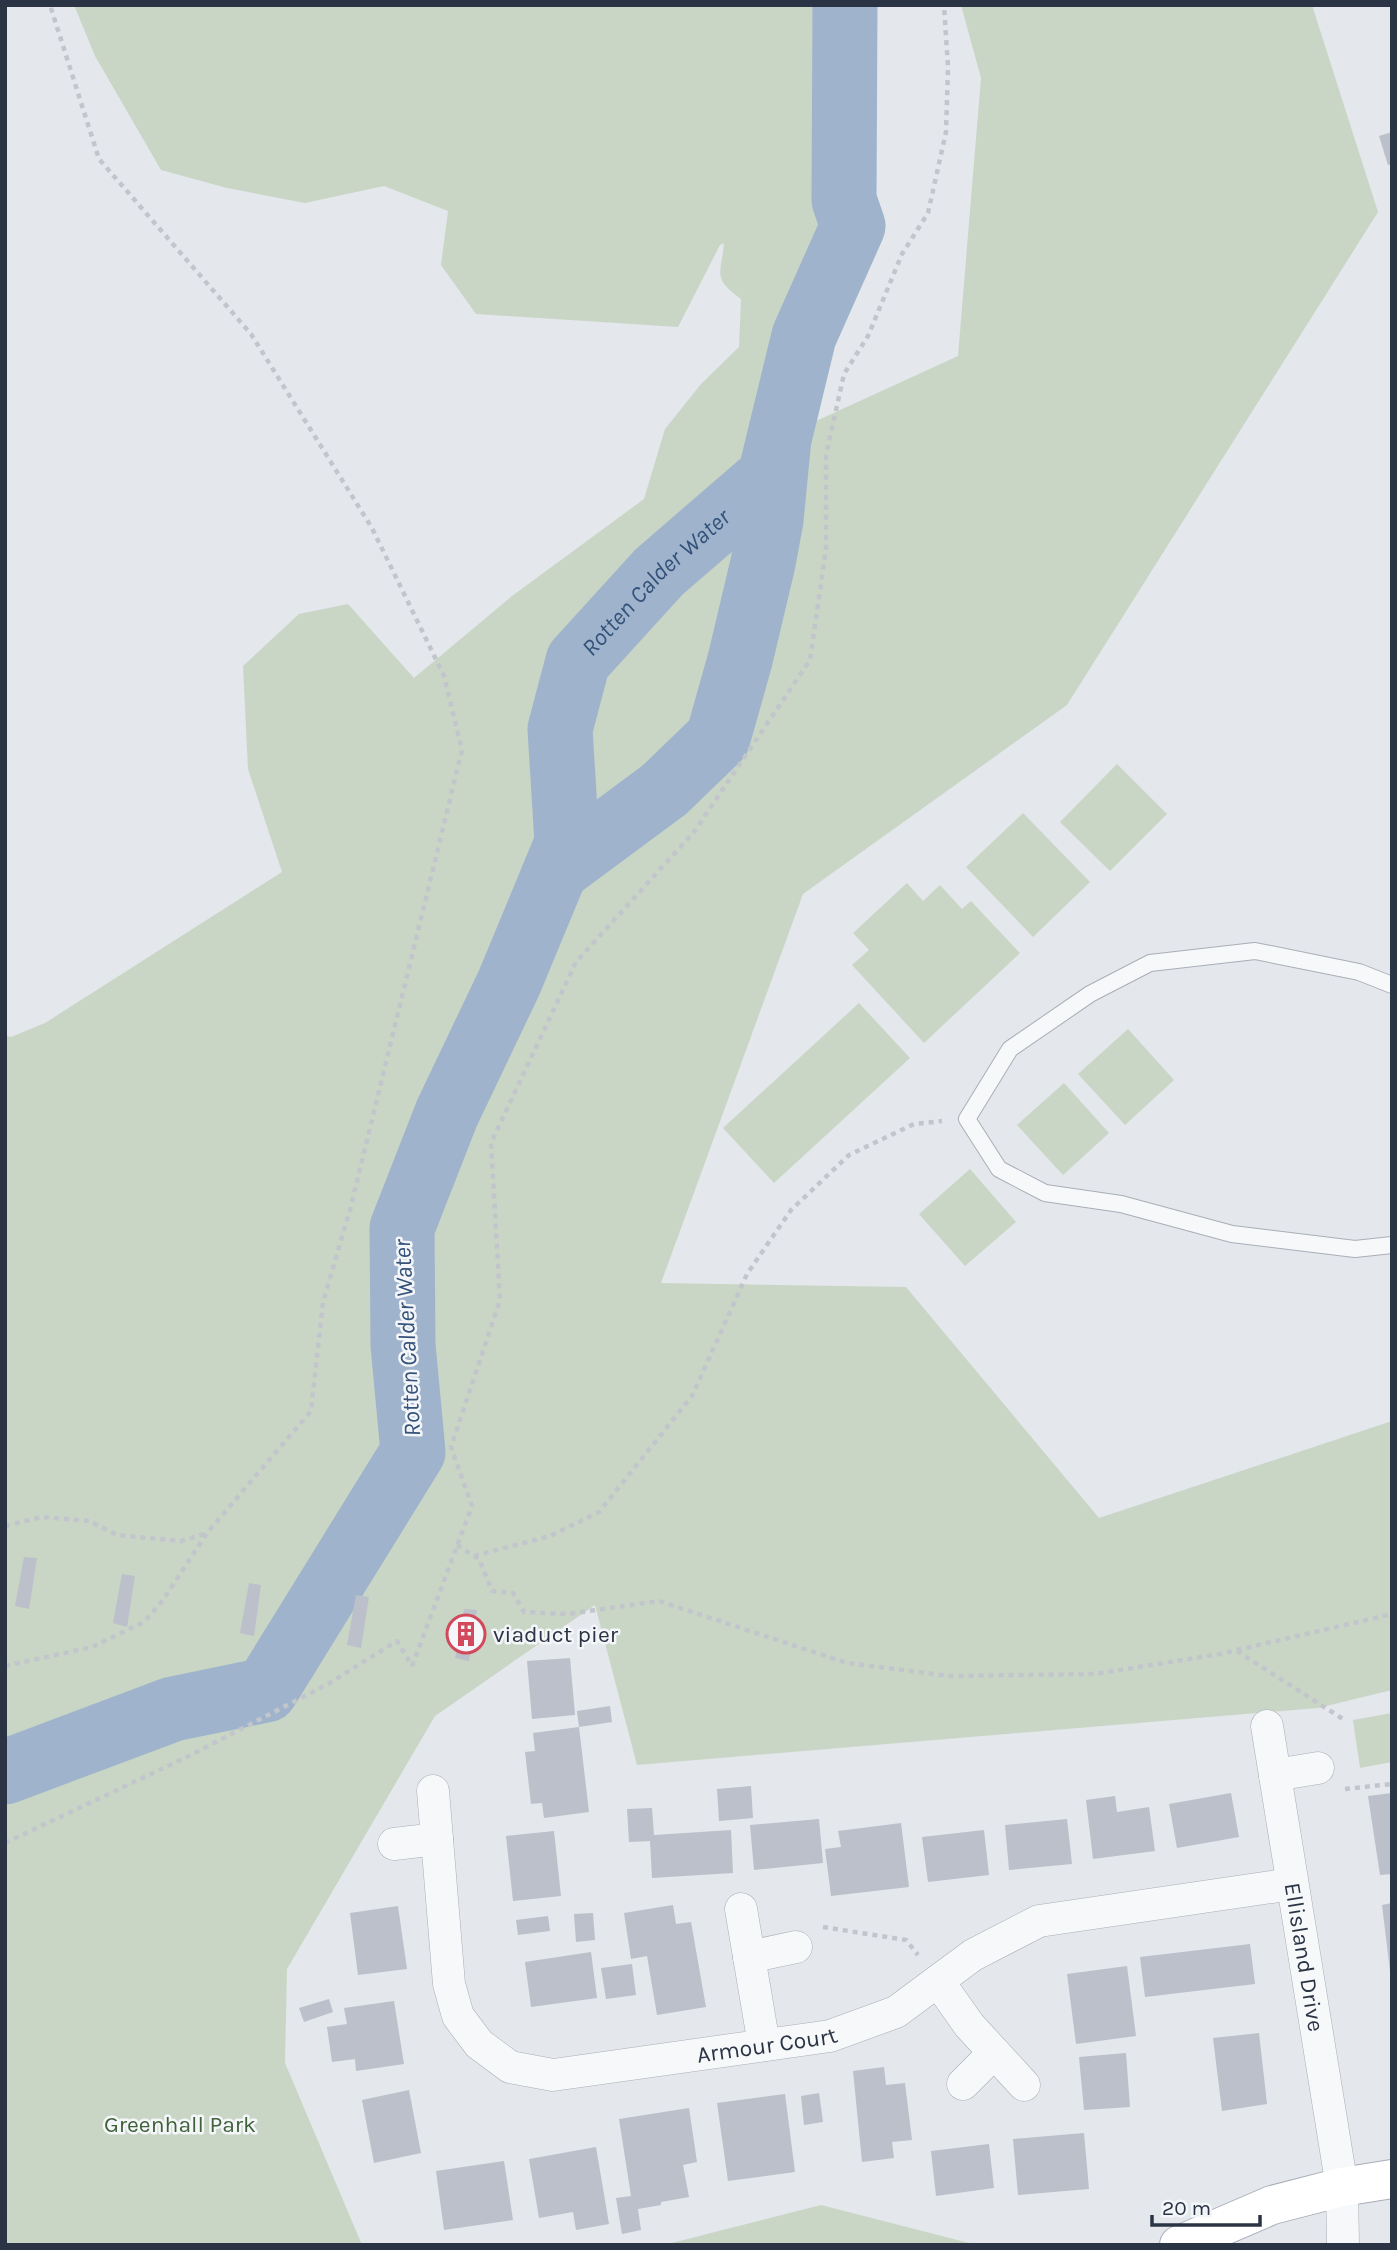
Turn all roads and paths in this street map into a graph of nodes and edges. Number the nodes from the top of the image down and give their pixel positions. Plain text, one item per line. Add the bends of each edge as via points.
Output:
1 (50, 5) edge
2 (944, 5) edge
3 (1392, 985) edge
4 (967, 1119) junction
5 (1392, 1245) edge
6 (5, 1526) edge
7 (208, 1533) junction
8 (457, 1545) junction
9 (473, 1556) junction
10 (1392, 1614) edge
11 (1237, 1650) junction
12 (5, 1666) edge
13 (1346, 1721) dead end
14 (1267, 1726) dead end
15 (1318, 1768) dead end
16 (1275, 1775) junction
17 (433, 1791) dead end
18 (437, 1839) junction
19 (5, 1843) edge
20 (394, 1844) dead end
21 (1292, 1884) junction
22 (741, 1909) dead end
23 (796, 1947) joint
24 (749, 1957) junction
25 (938, 1981) junction
26 (764, 2045) junction
27 (994, 2053) junction
28 (963, 2084) dead end
29 (1024, 2085) dead end
30 (1392, 2179) edge
31 (1342, 2187) junction
32 (1179, 2245) edge
33 (1343, 2245) edge

1 - 7 path via 99,159 251,334 372,528 444,676 463,750 323,1302 312,1411
2 - 8 path via 946,132 928,213 902,254 868,336 844,374 826,455 826,549 810,660 694,832 576,962 491,1143 500,1300 451,1447 472,1506
3 - 4 lane via 1359,972 1255,951 1150,963 1090,994 1010,1049
4 - 5 lane via 999,1169 1045,1193 1121,1204 1231,1234 1356,1249
4 - 9 path via 914,1124 849,1155 791,1210 747,1274 692,1396 599,1512 550,1535
6 - 7 path via 42,1517 89,1521 117,1535 181,1541
7 - 12 path via 144,1622 92,1647
8 - 9 path
8 - 19 path via 412,1666 397,1641 328,1684 189,1756
9 - 11 path via 479,1559 492,1591 513,1593 524,1612 568,1614 659,1601 847,1663 950,1676 1095,1674
10 - 11 path
11 - 13 path
14 - 16 street, Ellisland Drive
15 - 16 street
16 - 21 street, Ellisland Drive
17 - 18 street, Armour Court
18 - 20 street
18 - 26 street, Armour Court via 449,1984 458,2016 479,2044 510,2067 553,2075
21 - 25 street, Armour Court via 1039,1921 973,1955
21 - 31 street, Ellisland Drive
22 - 24 street
23 - 24 street
23 - 25 path via 801,1923 906,1940
24 - 26 street
25 - 26 street, Armour Court via 896,2011 830,2036
25 - 27 street
27 - 28 street
27 - 29 street
30 - 31 main road
31 - 32 main road via 1272,2205
31 - 33 street, Ellisland Drive

